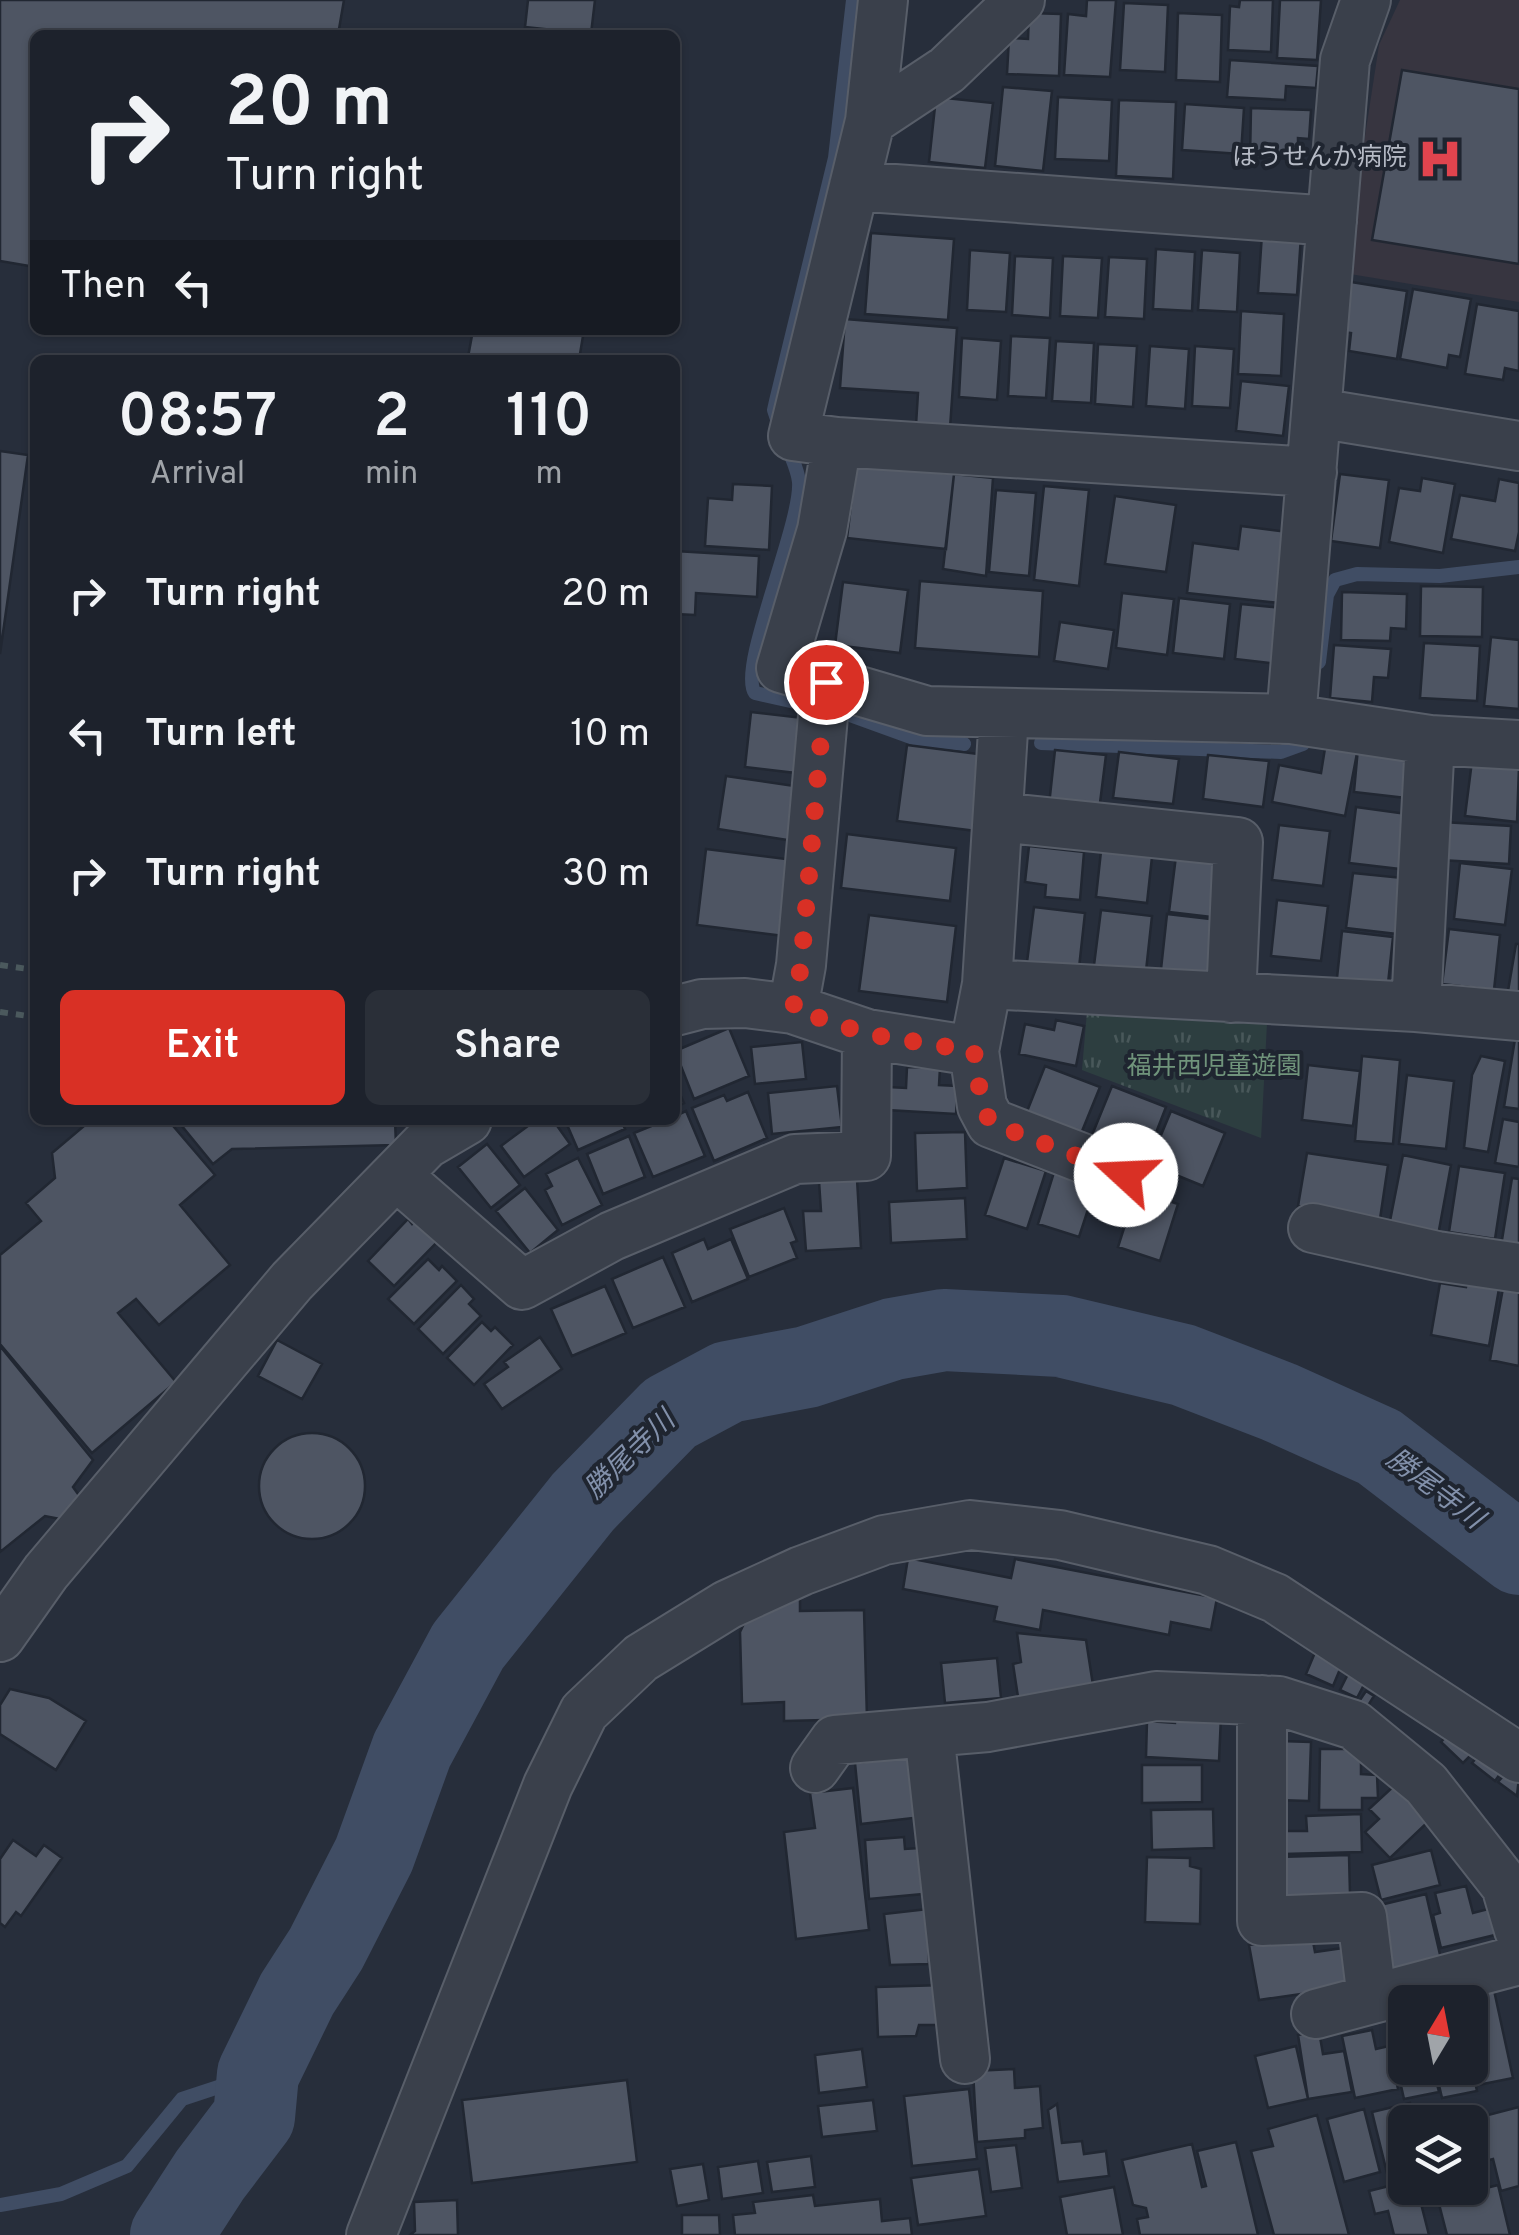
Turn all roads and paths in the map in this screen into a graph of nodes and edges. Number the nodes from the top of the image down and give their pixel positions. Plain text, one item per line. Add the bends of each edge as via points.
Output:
1 (883, 0) edge
2 (1020, 0) edge
3 (1366, 0) edge
4 (870, 121) junction
5 (854, 186) junction
6 (1332, 221) junction
7 (1316, 413) junction
8 (837, 442) junction
9 (1519, 446) edge
10 (1312, 472) junction
11 (826, 682) junction
12 (1004, 716) junction
13 (1291, 719) junction
14 (1430, 740) junction
15 (1519, 745) edge
16 (999, 816) junction
17 (0, 964) edge
18 (30, 969) edge
19 (987, 984) junction
20 (1232, 998) junction
21 (1416, 1007) junction
22 (680, 1009) edge
23 (793, 1009) junction
24 (0, 1012) edge
25 (1519, 1016) edge
26 (30, 1017) edge
27 (867, 1034) junction
28 (974, 1051) junction
29 (458, 1125) edge
30 (396, 1175) junction
31 (1126, 1175) dead end
32 (1313, 1228) dead end
33 (1519, 1268) edge
34 (0, 1637) edge
35 (1415, 1690) junction
36 (1262, 1700) junction
37 (929, 1732) junction
38 (1385, 1750) junction
39 (1519, 1758) edge
40 (815, 1768) dead end
41 (1519, 1930) edge
42 (1519, 1960) edge
43 (1372, 1998) junction
44 (1316, 2014) dead end
45 (965, 2059) dead end
46 (370, 2235) edge

1 - 4 street
2 - 4 street via 946,70
3 - 6 street via 1345,60
4 - 5 street
5 - 6 street
5 - 8 street via 793,436
6 - 7 street
7 - 9 street
7 - 10 street
8 - 10 street
8 - 11 street via 822,530 781,668
10 - 13 street
11 - 12 street via 928,712
11 - 23 street
12 - 13 street
12 - 16 street
13 - 14 street
14 - 15 street
14 - 21 street
16 - 19 street
16 - 20 street via 1238,842
17 - 18 path
19 - 20 street
19 - 28 street
20 - 21 street
21 - 25 street
22 - 23 street via 716,1004
23 - 27 street
24 - 26 path
27 - 28 street
27 - 30 street via 866,1156 796,1159 612,1236 522,1285
28 - 31 street via 991,1123
29 - 30 street via 426,1144
30 - 34 street via 292,1281 46,1572
32 - 33 street
35 - 38 street
35 - 39 street
35 - 46 street via 1274,1598 1208,1570 1060,1534 970,1525 884,1540 727,1604 642,1658 584,1712 548,1785
36 - 37 street via 1156,1696
36 - 38 street via 1354,1725
36 - 43 street via 1262,1921 1362,1917
37 - 40 street via 834,1740
37 - 45 street
38 - 41 street via 1426,1784 1506,1886
42 - 43 street
43 - 44 street

